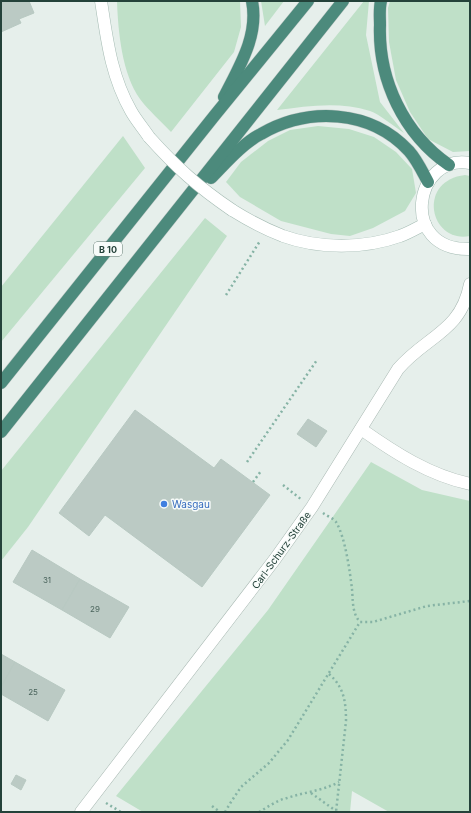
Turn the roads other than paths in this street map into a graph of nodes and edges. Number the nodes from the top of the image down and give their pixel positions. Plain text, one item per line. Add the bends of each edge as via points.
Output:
1 (101, 1) edge
2 (252, 1) edge
3 (308, 1) edge
4 (343, 1) edge
5 (381, 1) edge
6 (215, 115) junction
7 (470, 163) edge
8 (449, 165) junction
9 (428, 182) junction
10 (172, 215) junction
11 (425, 224) junction
12 (470, 249) edge
13 (470, 284) edge
14 (1, 384) edge
15 (361, 429) junction
16 (1, 432) edge
17 (470, 484) edge
18 (80, 812) edge

1 - 11 street, bridge via 109,56 131,111 149,137 187,176 232,210 285,236 326,245 386,241
2 - 6 highway via 253,33 247,52
3 - 6 highway, B 10
4 - 10 highway, B 10
5 - 8 highway via 379,39 384,70 393,98 426,146
6 - 14 highway, B 10
7 - 8 street
8 - 9 street
9 - 10 highway via 408,151 376,127 356,119 332,116 306,117 281,123 259,135 233,156
9 - 11 street via 421,203
10 - 16 highway, B 10
11 - 12 street via 439,242 454,248
13 - 15 street, Carl-Schurz-Straße via 468,295 455,320 406,360 391,379
15 - 17 street via 413,464
15 - 18 street, Carl-Schurz-Straße via 312,507 275,559

